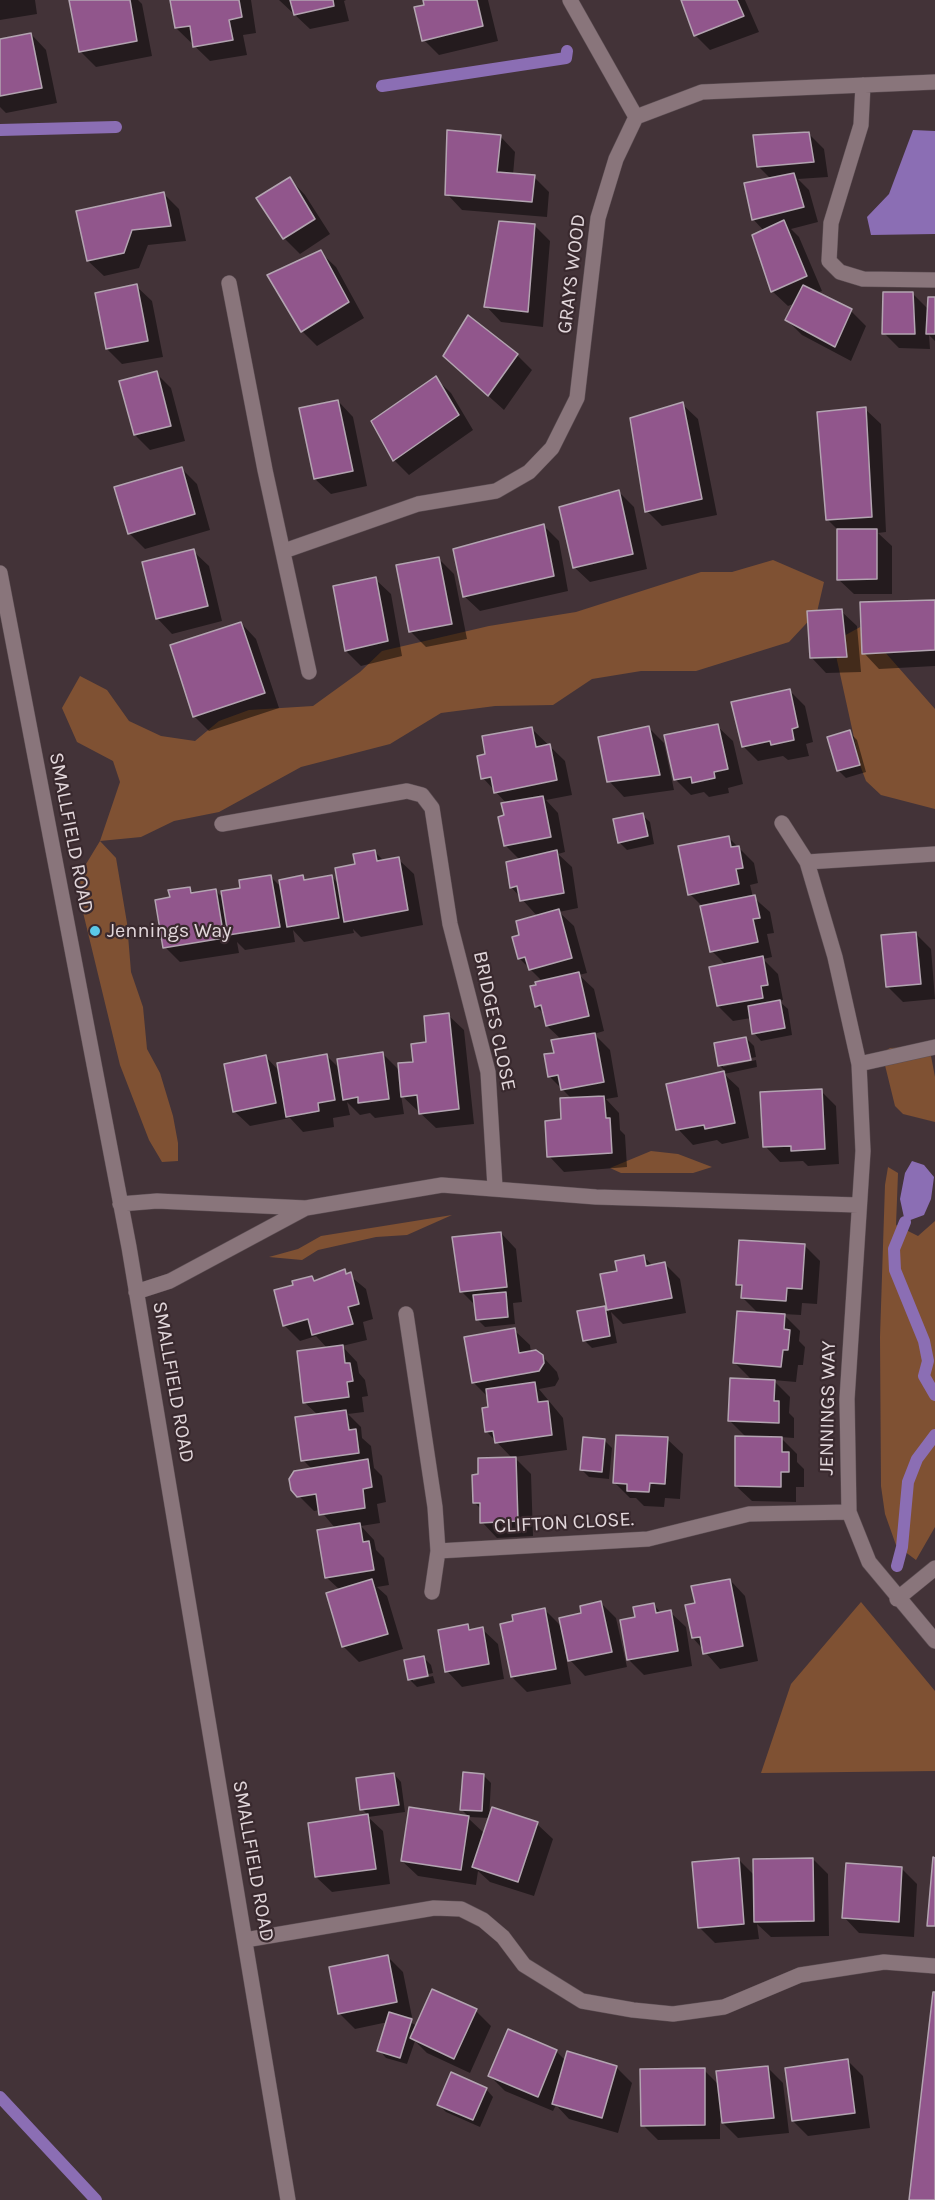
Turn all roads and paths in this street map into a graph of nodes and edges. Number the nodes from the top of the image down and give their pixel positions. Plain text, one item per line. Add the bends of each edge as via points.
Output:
1 (570, 0) edge
2 (935, 82) edge
3 (863, 85) junction
4 (636, 117) junction
5 (935, 280) edge
6 (228, 283) dead end
7 (284, 551) junction
8 (0, 573) edge
9 (309, 672) dead end
10 (782, 823) dead end
11 (222, 824) dead end
12 (935, 854) edge
13 (807, 862) junction
14 (935, 1047) edge
15 (859, 1064) junction
16 (495, 1187) junction
17 (120, 1204) junction
18 (858, 1205) junction
19 (306, 1208) junction
20 (136, 1292) junction
21 (406, 1314) dead end
22 (849, 1512) junction
23 (438, 1551) junction
24 (935, 1568) edge
25 (432, 1592) dead end
26 (897, 1599) junction
27 (935, 1641) edge
28 (245, 1940) junction
29 (935, 1966) edge
30 (288, 2200) edge

1 - 4 street
2 - 3 street
3 - 4 street via 702,92
3 - 5 street via 861,125 831,223 829,261 840,272 863,279
4 - 7 street, GRAYS WOOD via 616,159 598,218 578,398 552,448 529,472 496,491 418,504
6 - 7 street
7 - 9 street
8 - 17 street, SMALLFIELD ROAD
10 - 13 street, JENNINGS WAY
11 - 16 street, BRIDGES CLOSE via 407,791 422,795 432,808 450,924 488,1072
12 - 13 street
13 - 15 street, JENNINGS WAY via 835,957
14 - 15 street
15 - 18 street, JENNINGS WAY via 863,1151
16 - 18 street via 596,1197
16 - 19 street via 442,1185
17 - 19 street via 157,1201
17 - 20 street, SMALLFIELD ROAD
18 - 22 street, JENNINGS WAY via 847,1399
19 - 20 street via 170,1281
20 - 28 street, SMALLFIELD ROAD
21 - 23 street
22 - 23 street, CLIFTON CLOSE. via 749,1514 648,1539
22 - 26 street, JENNINGS WAY via 869,1562
23 - 25 street
24 - 26 street
26 - 27 street, JENNINGS WAY
28 - 29 street via 434,1908 461,1910 483,1920 503,1937 524,1965 582,2001 673,2014 724,2007 800,1975 884,1962
28 - 30 street, SMALLFIELD ROAD

